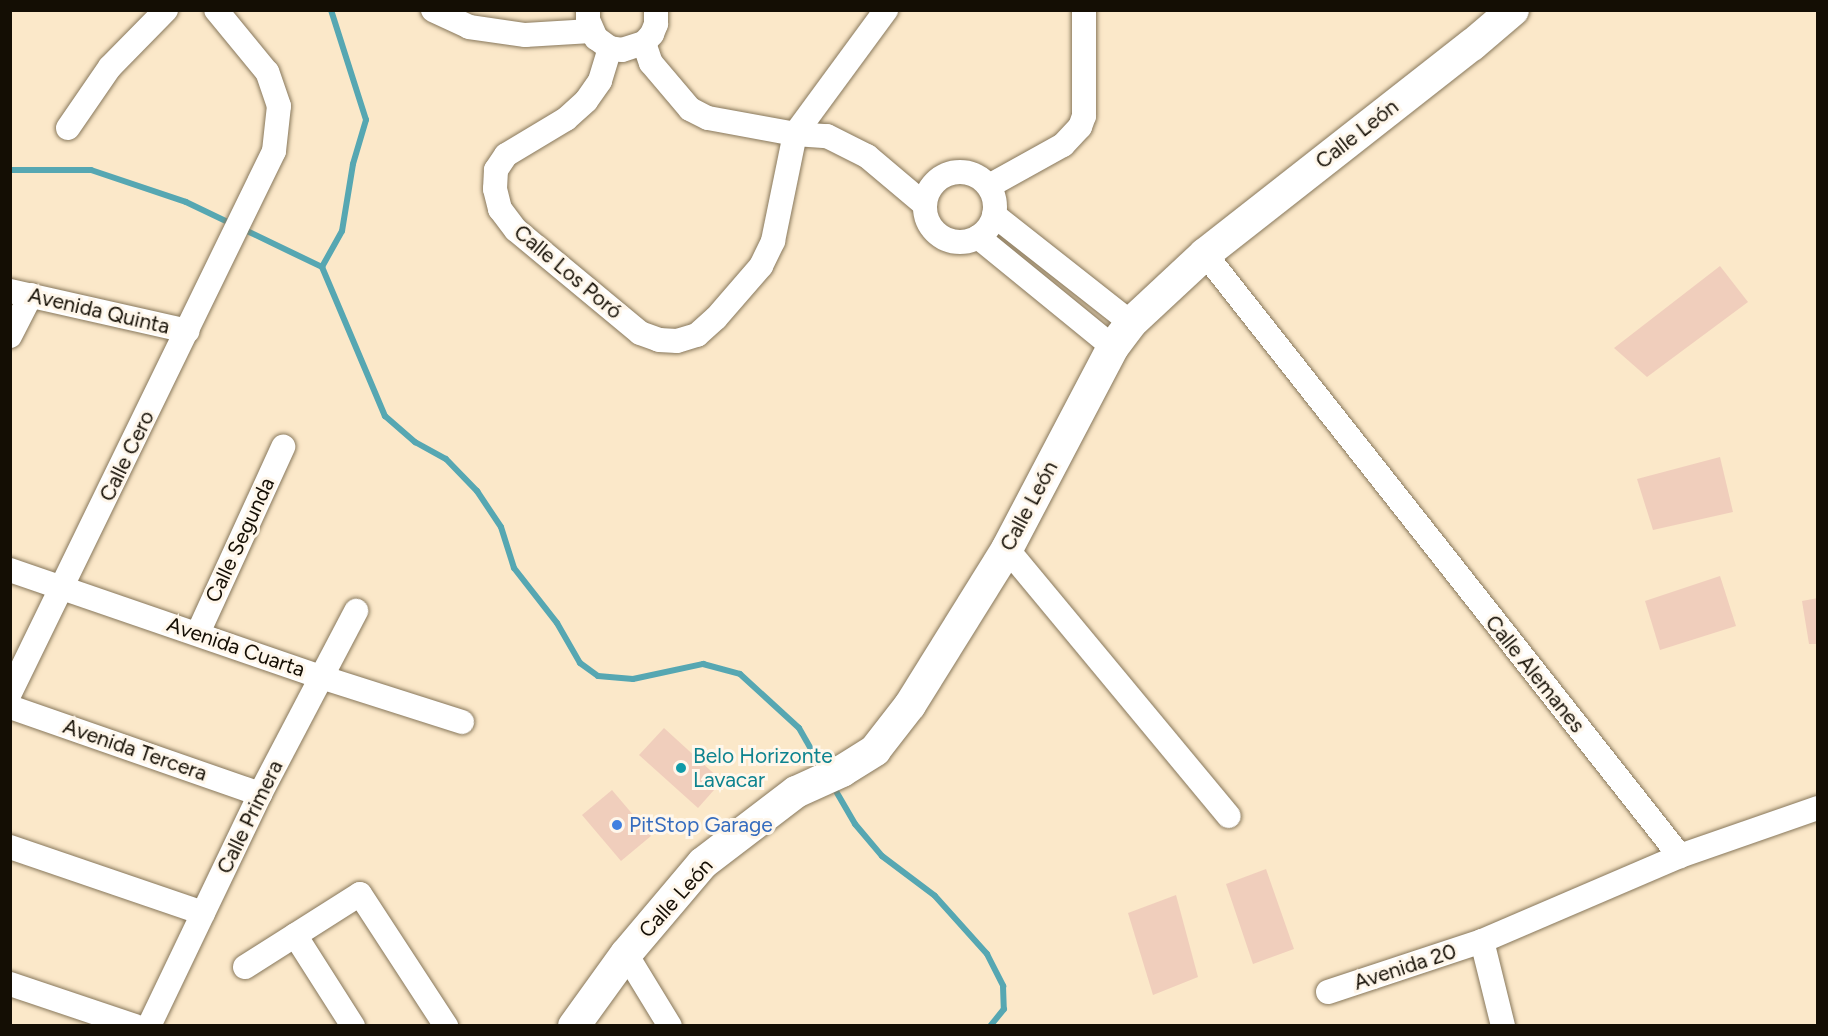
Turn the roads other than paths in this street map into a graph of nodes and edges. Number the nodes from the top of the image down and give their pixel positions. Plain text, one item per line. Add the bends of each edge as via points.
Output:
1 (166, 10) edge
2 (216, 10) edge
3 (433, 10) edge
4 (656, 10) edge
5 (886, 10) edge
6 (1084, 10) edge
7 (1513, 10) edge
8 (590, 21) edge
9 (644, 43) junction
10 (610, 48) junction
11 (68, 128) dead end
12 (795, 134) junction
13 (989, 186) junction
14 (924, 204) junction
15 (994, 215) junction
16 (978, 237) junction
17 (1204, 254) junction
18 (21, 293) edge
19 (188, 331) junction
20 (1122, 335) junction
21 (10, 336) edge
22 (283, 447) dead end
23 (1007, 549) junction
24 (10, 570) edge
25 (62, 588) junction
26 (356, 611) dead end
27 (198, 633) junction
28 (321, 677) junction
29 (10, 693) edge
30 (10, 707) edge
31 (462, 722) dead end
32 (261, 794) junction
33 (1818, 808) edge
34 (1229, 816) dead end
35 (10, 847) edge
36 (1680, 856) junction
37 (203, 913) junction
38 (295, 935) junction
39 (1482, 941) junction
40 (626, 954) junction
41 (245, 967) dead end
42 (10, 984) edge
43 (1328, 992) dead end
44 (135, 1026) edge
45 (149, 1026) edge
46 (353, 1026) edge
47 (446, 1026) edge
48 (574, 1026) edge
49 (670, 1026) edge
50 (1503, 1026) edge

1 - 11 street via 110,67
2 - 19 street, Calle Cero via 267,72 279,106 274,151
3 - 8 street via 469,27 525,35
4 - 9 street via 656,24
5 - 12 street
6 - 13 street via 1084,116 1080,127 1064,146
7 - 17 main road, Calle León
8 - 10 street via 602,44
9 - 10 street via 622,50
9 - 12 street via 651,63 690,109 708,118
10 - 12 street, Calle Los Poró via 600,81 586,101 566,119 506,155 496,170 495,189 500,209 516,230 640,333 676,341 697,335 761,266 774,241
12 - 14 street via 827,136 847,145 867,156
13 - 14 street via 970,172 946,174 928,190
13 - 15 street via 996,205
14 - 16 street via 928,223 944,239 967,242
15 - 16 street
15 - 20 street
16 - 20 street
17 - 20 main road, Calle León
17 - 36 street, Calle Alemanes
18 - 19 street, Avenida Quinta
18 - 21 street
19 - 25 street, Calle Cero
20 - 23 main road, Calle León
22 - 27 street, Calle Segunda
23 - 34 street
23 - 40 main road, Calle León via 910,705 875,750 842,771 796,792 703,863
24 - 25 street, Avenida Cuarta
25 - 27 street, Avenida Cuarta
25 - 29 street, Calle Cero
26 - 28 street, Calle Primera
27 - 28 street, Avenida Cuarta
28 - 31 street, Avenida Cuarta
28 - 32 street, Calle Primera
30 - 32 street, Avenida Tercera
32 - 37 street, Calle Primera
33 - 36 street
35 - 37 street
36 - 39 street
37 - 45 street, Calle Primera
38 - 41 street
38 - 46 street
38 - 47 street via 360,894
39 - 43 street, Avenida 20
39 - 50 street
40 - 48 main road, Calle León
40 - 49 street
42 - 44 street

